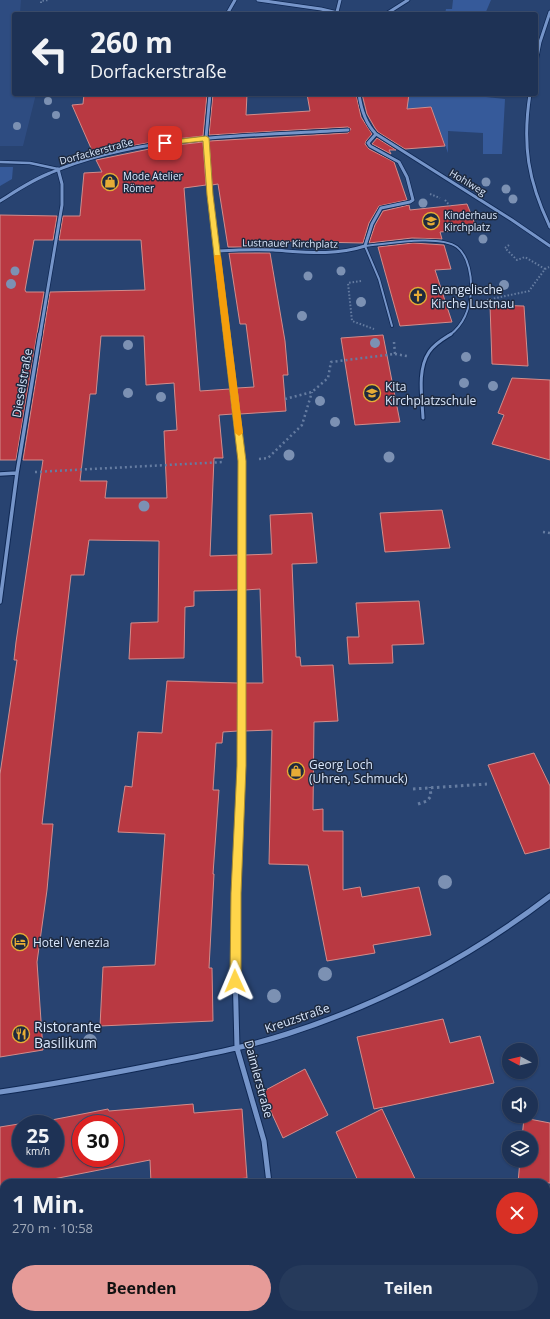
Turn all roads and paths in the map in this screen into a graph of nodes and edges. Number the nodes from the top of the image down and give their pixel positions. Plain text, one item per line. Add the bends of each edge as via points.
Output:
1 (48, 0) edge
2 (235, 0) edge
3 (258, 0) edge
4 (340, 0) edge
5 (408, 0) edge
6 (41, 3) dead end
7 (229, 12) edge
8 (337, 12) joint
9 (389, 12) edge
10 (550, 12) edge
11 (538, 52) edge
12 (210, 96) edge
13 (360, 96) edge
14 (530, 96) edge
15 (348, 130) dead end
16 (376, 134) junction
17 (206, 138) junction
18 (0, 162) edge
19 (58, 169) junction
20 (0, 200) edge
21 (550, 227) edge
22 (509, 245) dead end
23 (365, 246) junction
24 (550, 246) edge
25 (217, 251) junction
26 (549, 267) edge
27 (545, 269) junction
28 (379, 279) junction
29 (469, 304) junction
30 (392, 326) joint
31 (393, 336) junction
32 (312, 392) junction
33 (285, 399) dead end
34 (423, 418) dead end
35 (242, 461) junction
36 (17, 473) junction
37 (0, 474) edge
38 (543, 532) dead end
39 (550, 533) edge
40 (0, 602) edge
41 (487, 784) dead end
42 (430, 787) junction
43 (412, 788) dead end
44 (418, 804) dead end
45 (550, 896) edge
46 (237, 1048) junction
47 (0, 1092) edge
48 (269, 1179) edge

1 - 6 path
2 - 7 street
3 - 8 street
4 - 8 street
5 - 9 street
10 - 11 street
12 - 17 street, Daimlerstraße
13 - 16 street via 366,122
14 - 21 street via 525,142 526,160 533,187
15 - 17 street, Dorfackerstraße
16 - 23 street via 368,142 370,146 398,162 407,177 413,200 381,208 372,224
16 - 24 street, Hohlweg
17 - 19 street, Dorfackerstraße via 144,147
17 - 25 street, Daimlerstraße
18 - 19 street via 30,163
19 - 20 street, Dorfackerstraße
19 - 36 street, Dieselstraße via 63,186 61,210
22 - 27 path via 505,248 517,260 525,257
23 - 25 street, Lustnauer Kirchplatz via 350,251 324,253
23 - 28 lane
23 - 29 lane via 432,242 453,245 465,258 468,268 471,291
25 - 35 street, Daimlerstraße
26 - 27 path
27 - 29 path via 529,291
28 - 30 lane
28 - 31 path via 348,283 352,321
29 - 34 lane via 461,325 431,349 425,359
30 - 31 path
31 - 32 path via 396,354 331,362 328,378
32 - 33 path
32 - 35 path via 302,425 268,458
35 - 36 path
35 - 46 street, Daimlerstraße via 241,766 235,968
36 - 37 street
36 - 40 street, Dieselstraße
38 - 39 path
41 - 42 path
42 - 43 path
42 - 44 path via 431,796 427,801
45 - 46 street, Kreuzstraße via 468,953 413,983 300,1030
46 - 47 street, Kreuzstraße via 105,1075
46 - 48 street, Daimlerstraße via 264,1141

